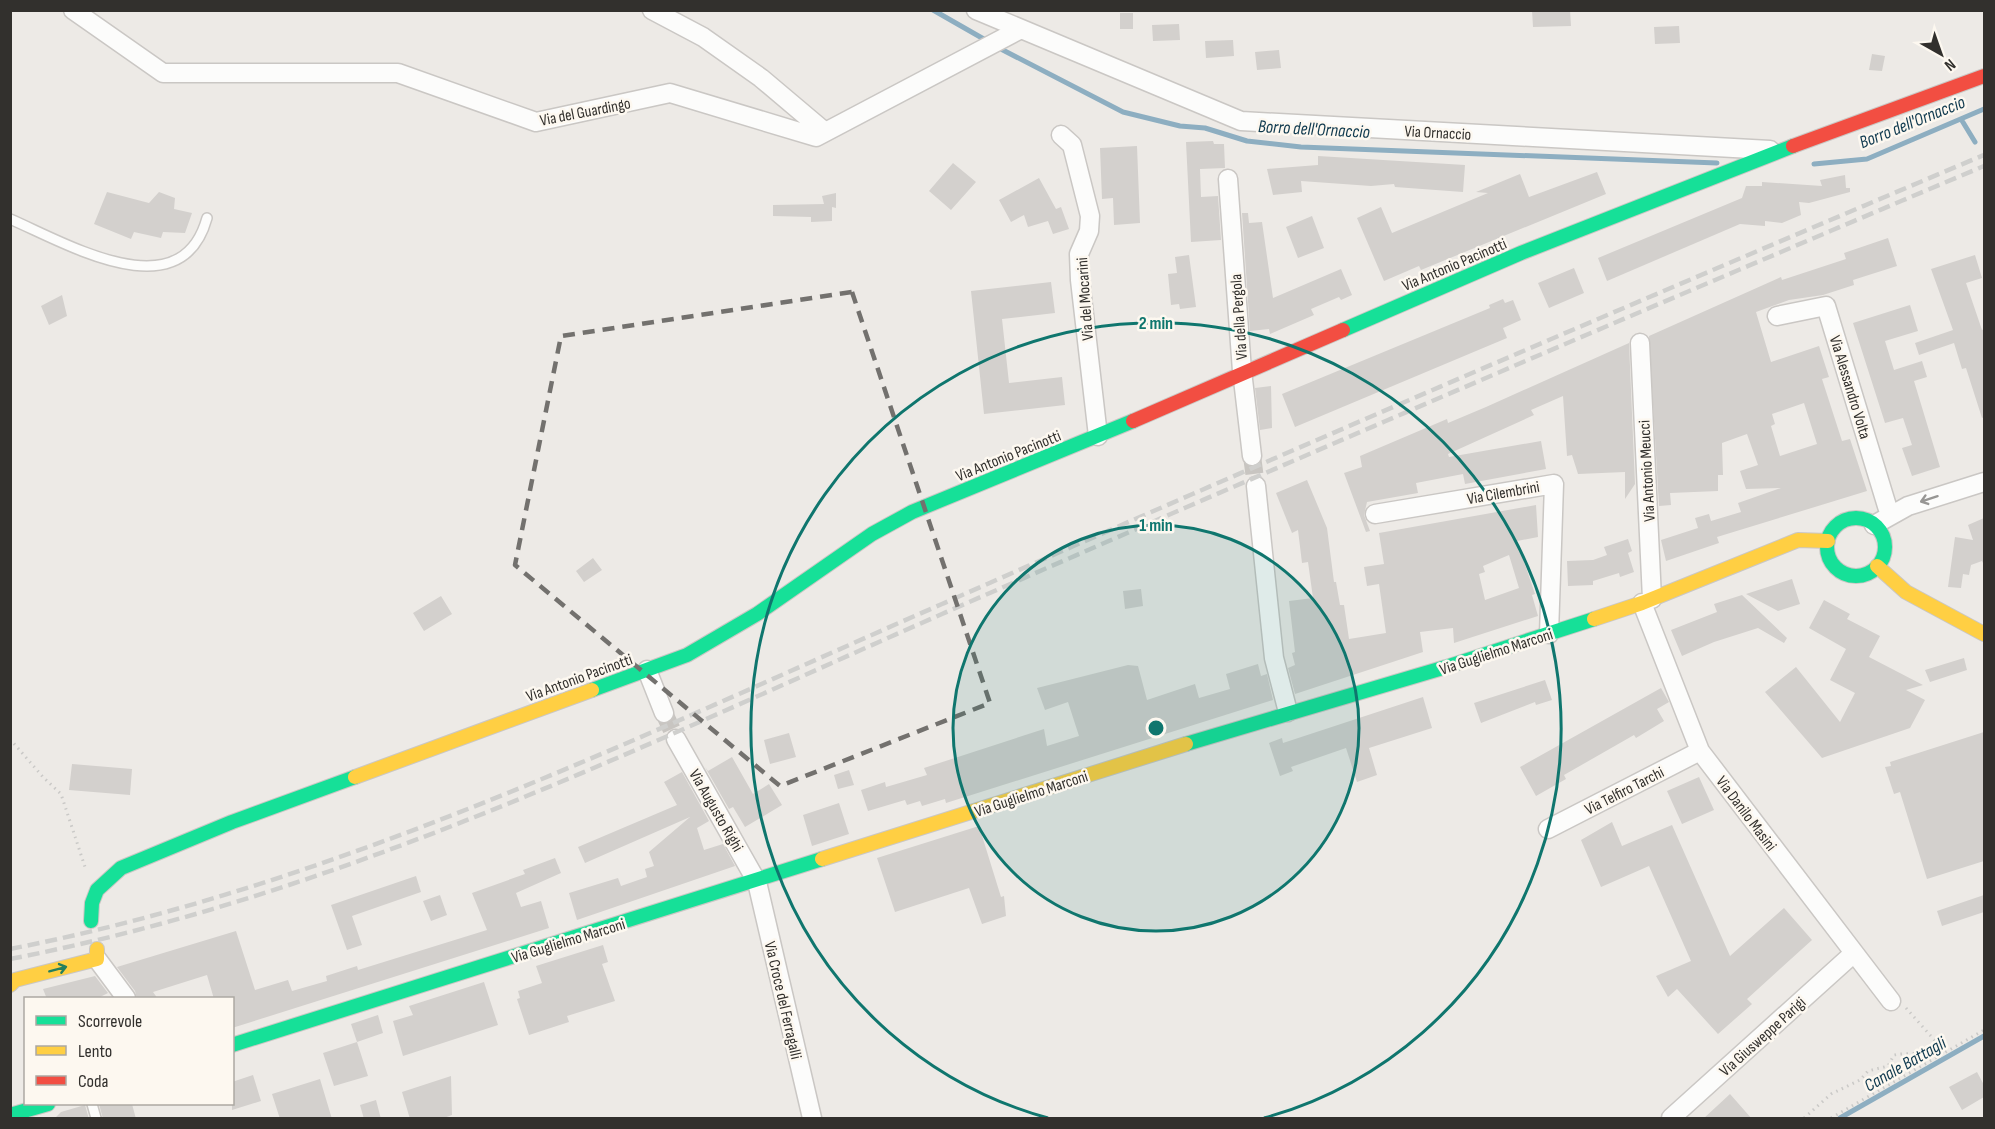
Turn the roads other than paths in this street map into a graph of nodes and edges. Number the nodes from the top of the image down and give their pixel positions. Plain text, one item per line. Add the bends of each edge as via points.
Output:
1 (72, 10) edge
2 (652, 10) edge
3 (976, 10) edge
4 (1011, 34) junction
5 (1984, 76) edge
6 (825, 132) junction
7 (1061, 135) dead end
8 (1778, 150) junction
9 (1228, 179) dead end
10 (207, 218) dead end
11 (10, 219) edge
12 (1777, 316) dead end
13 (1640, 343) dead end
14 (1242, 371) junction
15 (1098, 436) junction
16 (1252, 456) tunnel mouth
17 (1984, 482) edge
18 (1256, 486) tunnel mouth
19 (1375, 514) dead end
20 (1890, 516) junction
21 (1874, 525) junction
22 (1828, 541) junction
23 (1877, 566) junction
24 (1647, 601) junction
25 (1549, 634) junction
26 (1984, 634) edge
27 (647, 670) junction
28 (664, 712) tunnel mouth
29 (1288, 712) junction
30 (676, 739) tunnel mouth
31 (1700, 751) junction
32 (1548, 829) dead end
33 (757, 882) junction
34 (91, 921) dead end
35 (1854, 953) junction
36 (97, 954) joint
37 (10, 985) edge
38 (125, 997) edge
39 (1890, 1001) road end
40 (234, 1044) edge
41 (45, 1105) edge
42 (10, 1115) edge
43 (812, 1119) edge
44 (1671, 1119) edge

1 - 6 street, Via del Guardingo via 163,73 398,73 537,123 670,93 816,137
2 - 6 street via 703,37 761,78
3 - 4 street, Via Ornaccio
4 - 6 street, Via del Guardingo
4 - 8 street, Via Ornaccio via 1241,121
5 - 8 street, Via Antonio Pacinotti
7 - 15 street, Via del Mocarini via 1072,145 1090,216 1089,231 1079,254
8 - 14 street, Via Antonio Pacinotti
9 - 14 street, Via della Pergola
10 - 11 lane via 202,234 190,250 167,265 142,266 104,260
12 - 20 street, Via Alessandro Volta via 1826,306
13 - 24 street, Via Antonio Meucci
14 - 15 street, Via Antonio Pacinotti
14 - 16 street, Via della Pergola
15 - 27 street, Via Antonio Pacinotti via 912,512 835,558 757,614 687,655
17 -> 20 street via 1908,506
18 - 29 street via 1274,658
19 - 25 street, Via Cilembrini via 1554,484
20 - 21 street
21 - 22 street via 1847,520 1831,532
21 - 23 street via 1884,545
22 - 23 street via 1829,558 1846,575 1863,575
22 - 24 street, Via Guglielmo Marconi via 1798,540
23 - 26 street via 1906,592
24 - 25 street, Via Guglielmo Marconi
24 - 31 street, Via Danilo Masini
25 - 29 street, Via Guglielmo Marconi
27 - 28 street
27 - 34 street, Via Antonio Pacinotti via 232,822 131,864 106,877 91,899
29 - 33 street, Via Guglielmo Marconi
30 - 33 street, Via Augusto Righi
31 - 32 street, Via Telfiro Tarchi
31 - 35 street, Via Danilo Masini
33 - 40 street, Via Guglielmo Marconi
33 - 43 street, Via Croce del Ferragalli
35 - 39 street, Via Danilo Masini
35 - 44 street, Via Giusweppe Parigi
37 -> 36 street via 15,980
36 - 38 street
41 - 42 street

